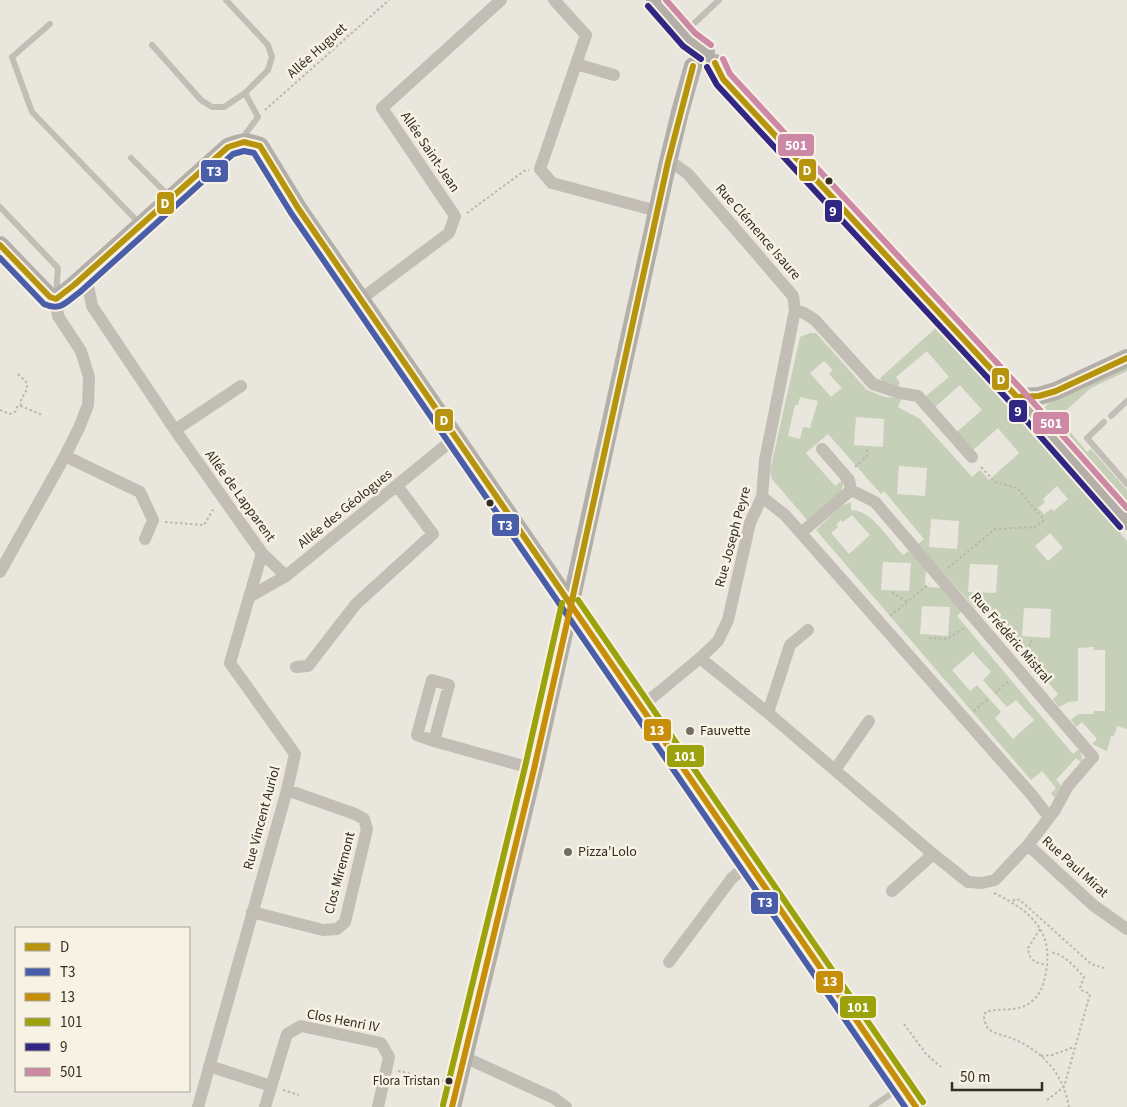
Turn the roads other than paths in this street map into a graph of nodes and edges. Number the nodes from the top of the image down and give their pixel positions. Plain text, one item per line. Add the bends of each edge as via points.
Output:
1 (226, 0) edge
2 (501, 0) edge
3 (554, 0) edge
4 (655, 0) edge
5 (719, 0) edge
6 (50, 24) dead end
7 (152, 45) dead end
8 (702, 60) junction
9 (576, 64) junction
10 (614, 75) dead end
11 (245, 93) junction
12 (240, 142) junction
13 (130, 158) dead end
14 (668, 162) junction
15 (171, 198) junction
16 (0, 207) edge
17 (657, 211) junction
18 (141, 225) junction
19 (0, 245) edge
20 (84, 277) junction
21 (56, 299) junction
22 (361, 299) junction
23 (795, 310) junction
24 (1127, 358) edge
25 (241, 386) dead end
26 (1017, 397) junction
27 (1127, 401) edge
28 (1111, 416) dead end
29 (1104, 422) dead end
30 (175, 430) junction
31 (456, 438) junction
32 (822, 449) dead end
33 (66, 456) junction
34 (972, 457) road end
35 (1127, 484) edge
36 (398, 487) junction
37 (851, 490) junction
38 (762, 497) junction
39 (1127, 521) edge
40 (801, 533) junction
41 (146, 539) dead end
42 (262, 553) junction
43 (0, 571) edge
44 (286, 576) junction
45 (249, 597) junction
46 (571, 605) junction
47 (808, 630) dead end
48 (700, 658) junction
49 (296, 667) dead end
50 (642, 707) junction
51 (768, 713) junction
52 (869, 721) dead end
53 (434, 740) dead end
54 (534, 769) junction
55 (835, 770) junction
56 (286, 790) junction
57 (1049, 817) junction
58 (1028, 845) junction
59 (933, 854) junction
60 (749, 864) junction
61 (892, 891) dead end
62 (252, 912) junction
63 (1127, 929) edge
64 (669, 962) dead end
65 (464, 1056) junction
66 (209, 1066) junction
67 (272, 1086) junction
68 (902, 1086) junction
69 (198, 1107) edge
70 (265, 1107) edge
71 (378, 1107) edge
72 (452, 1107) edge
73 (566, 1107) edge
74 (872, 1107) edge
75 (916, 1107) edge

1 - 11 lane via 268,45 272,57 268,70
2 - 22 street, Allée Saint-Jean via 382,108 455,216 449,233
3 - 9 street via 586,35
4 - 8 main road
5 - 8 lane
6 - 18 lane via 12,57 32,112
7 - 11 lane via 201,100 212,107 224,107
8 - 14 main road via 686,90
8 - 26 main road
9 - 10 street
9 - 17 street via 540,168 552,183
11 - 12 lane via 258,117
12 - 15 main road via 228,147
12 - 22 main road via 260,146
13 - 15 lane
14 - 17 main road
14 - 23 street, Rue Clémence Isaure via 688,174 787,288 793,296
15 - 18 main road
16 - 21 lane via 58,268
17 - 46 main road
18 - 20 main road
19 - 21 main road via 50,297
20 - 21 main road
20 - 30 street, Allée de Lapparent via 92,306
21 - 33 street via 58,316 81,351 90,377 88,405
22 - 31 main road
23 - 34 street via 815,320 874,384 918,396
23 - 38 street, Rue Joseph Peyre via 765,460
24 - 26 main road via 1056,391
25 - 30 street
26 - 39 main road
27 - 28 lane
29 - 35 lane via 1087,438
30 - 42 street, Allée de Lapparent
31 - 36 street, Allée des Géologues
31 - 46 main road
32 - 37 street via 846,475
33 - 41 street via 140,492 152,520
33 - 43 street
36 - 44 street, Allée des Géologues
36 - 49 street via 433,534 356,604 308,666
37 - 40 street
37 - 57 street, Rue Frédéric Mistral via 874,502 1093,757 1068,786
38 - 40 street
38 - 48 street, Rue Joseph Peyre via 750,523 728,620 718,641
40 - 57 street
42 - 44 street, Allée de Lapparent
42 - 45 street, Rue Vincent Auriol
44 - 45 street, Allée des Géologues
45 - 56 street, Rue Vincent Auriol via 230,663 295,754
46 - 50 main road
46 - 54 main road
47 - 51 street via 790,645
48 - 50 street, Rue Joseph Peyre
48 - 51 street, Rue Paul Mirat
50 - 60 main road
51 - 55 street, Rue Paul Mirat
52 - 55 street
53 - 54 street
54 - 65 main road
55 - 59 street, Rue Paul Mirat
56 - 62 street, Rue Vincent Auriol
56 - 62 street, Clos Miremont via 364,819 367,829 344,922 337,929 323,930
57 - 58 street, Rue Frédéric Mistral
58 - 59 street, Rue Paul Mirat via 995,880 982,883 968,882
58 - 63 street, Rue Paul Mirat via 1093,905
59 - 61 street
60 - 64 street via 732,878
60 - 68 main road
62 - 66 street, Rue Vincent Auriol
65 - 72 main road
65 - 73 street via 554,1098
66 - 67 street
66 - 69 street, Rue Vincent Auriol
67 - 70 street, Clos Henri IV
67 - 71 street, Clos Henri IV via 287,1034 301,1026 381,1043 390,1057
68 - 74 lane
68 - 75 main road

